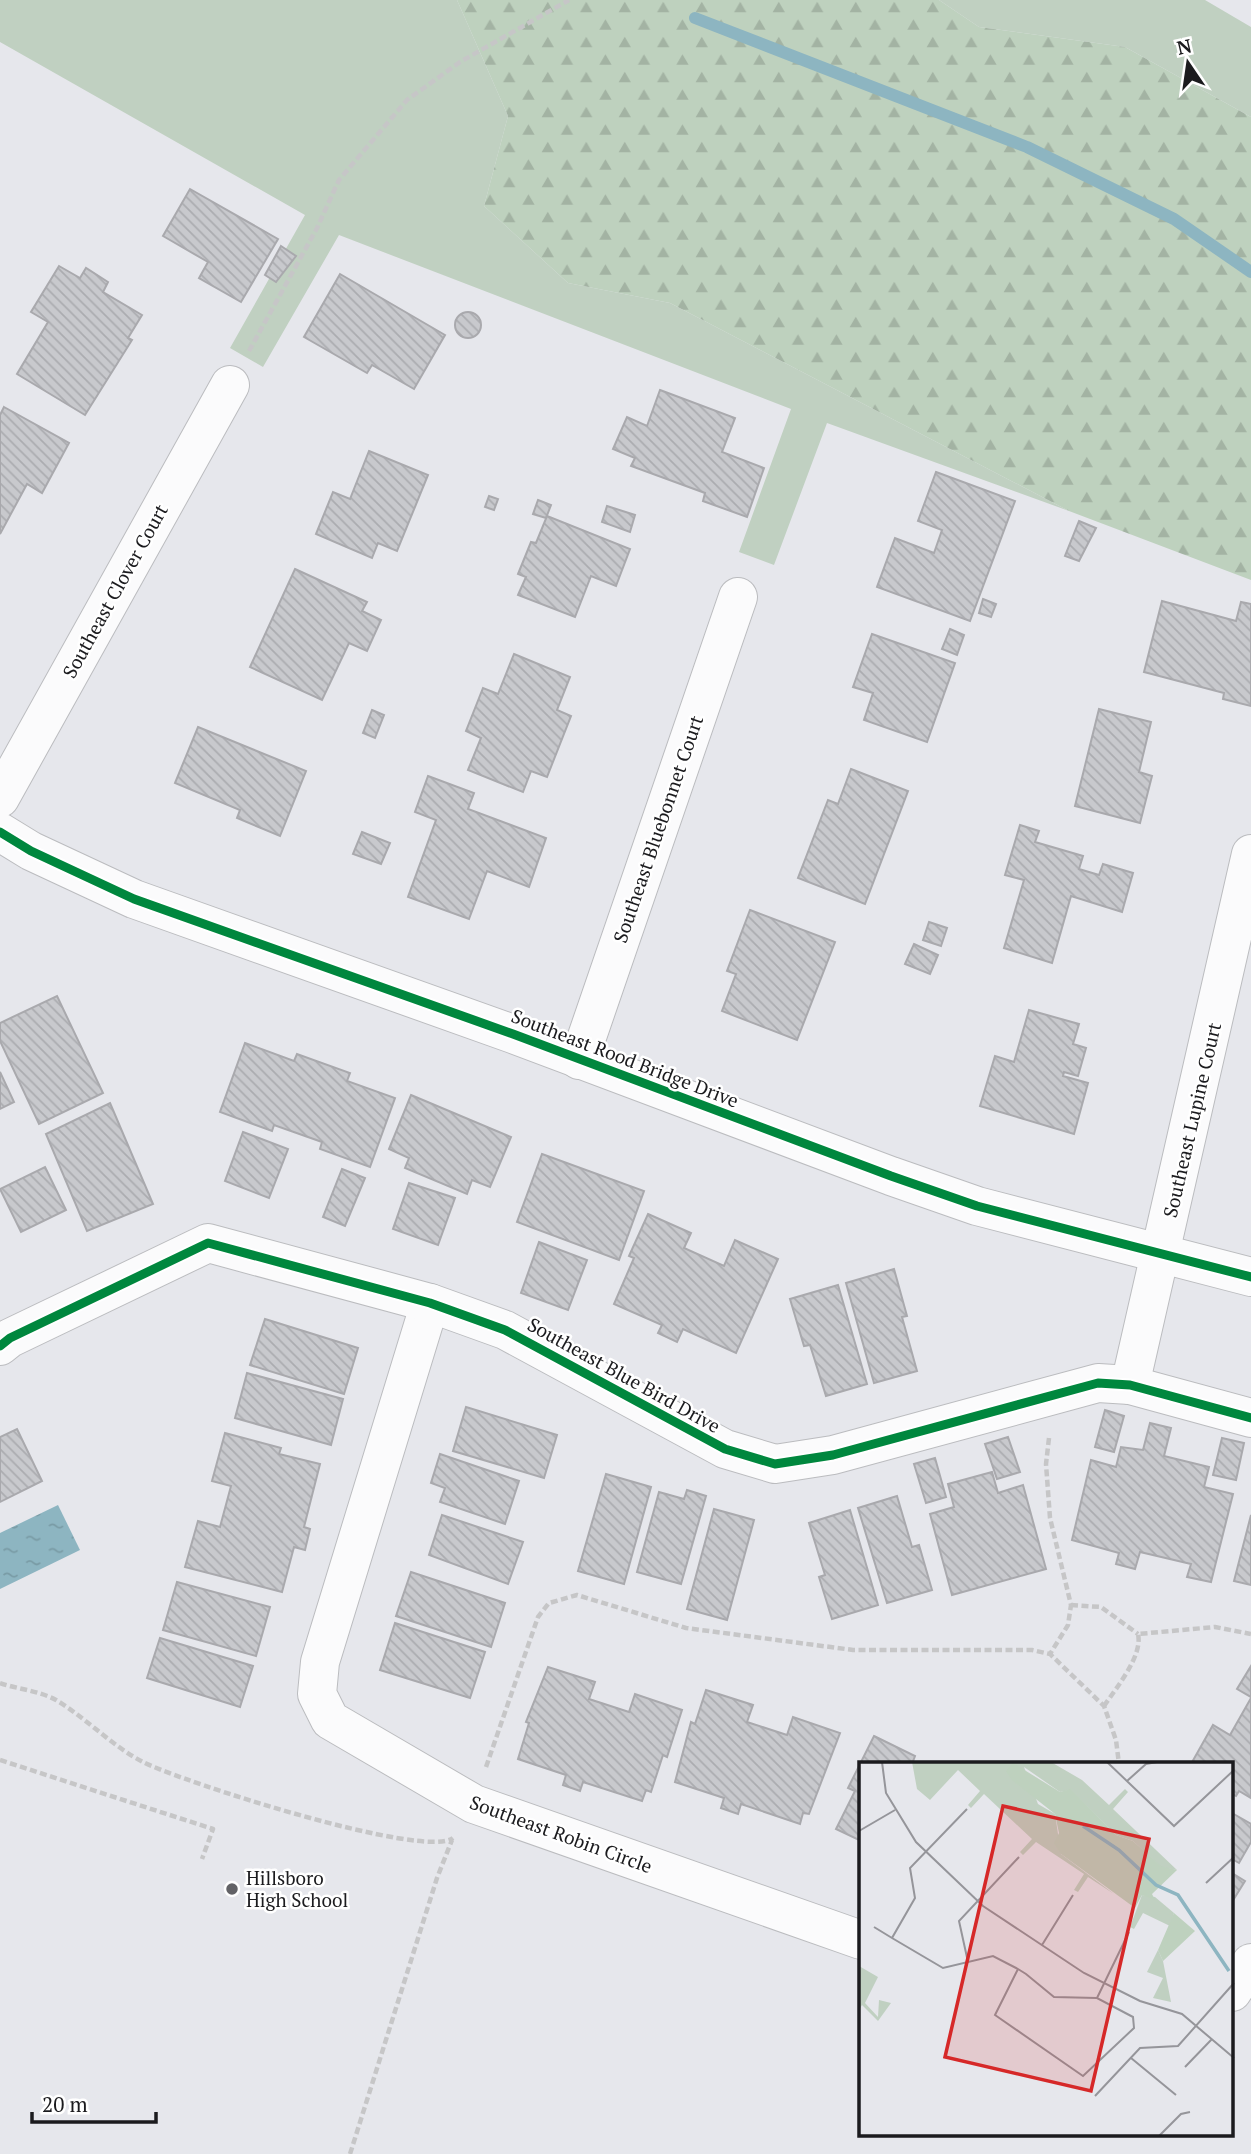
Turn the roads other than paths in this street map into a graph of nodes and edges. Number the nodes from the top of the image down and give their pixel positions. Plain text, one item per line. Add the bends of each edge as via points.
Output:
1 (230, 385) road end
2 (738, 597) dead end
3 (0, 798) edge
4 (0, 832) edge
5 (1251, 854) edge
6 (579, 1060) junction
7 (1162, 1256) junction
8 (1251, 1278) edge
9 (430, 1303) junction
10 (3, 1334) edge
11 (1130, 1385) junction
12 (1251, 1419) edge
13 (859, 1939) edge
14 (1251, 1963) edge
15 (1234, 1989) edge

1 - 3 street, Southeast Clover Court
2 - 6 street, Southeast Bluebonnet Court
4 - 6 street, Southeast Rood Bridge Drive via 134,899
5 - 7 street, Southeast Lupine Court
6 - 7 street, Southeast Rood Bridge Drive via 977,1206
7 - 8 street, Southeast Rood Bridge Drive
7 - 11 street, Southeast Lupine Court
9 - 10 street, Southeast Blue Bird Drive via 208,1243
9 - 11 street, Southeast Blue Bird Drive via 505,1330 724,1449 775,1464 833,1455 1098,1383
9 - 13 street, Southeast Robin Circle via 320,1662 317,1694 330,1720 474,1804
11 - 12 street, Southeast Blue Bird Drive
14 - 15 street

